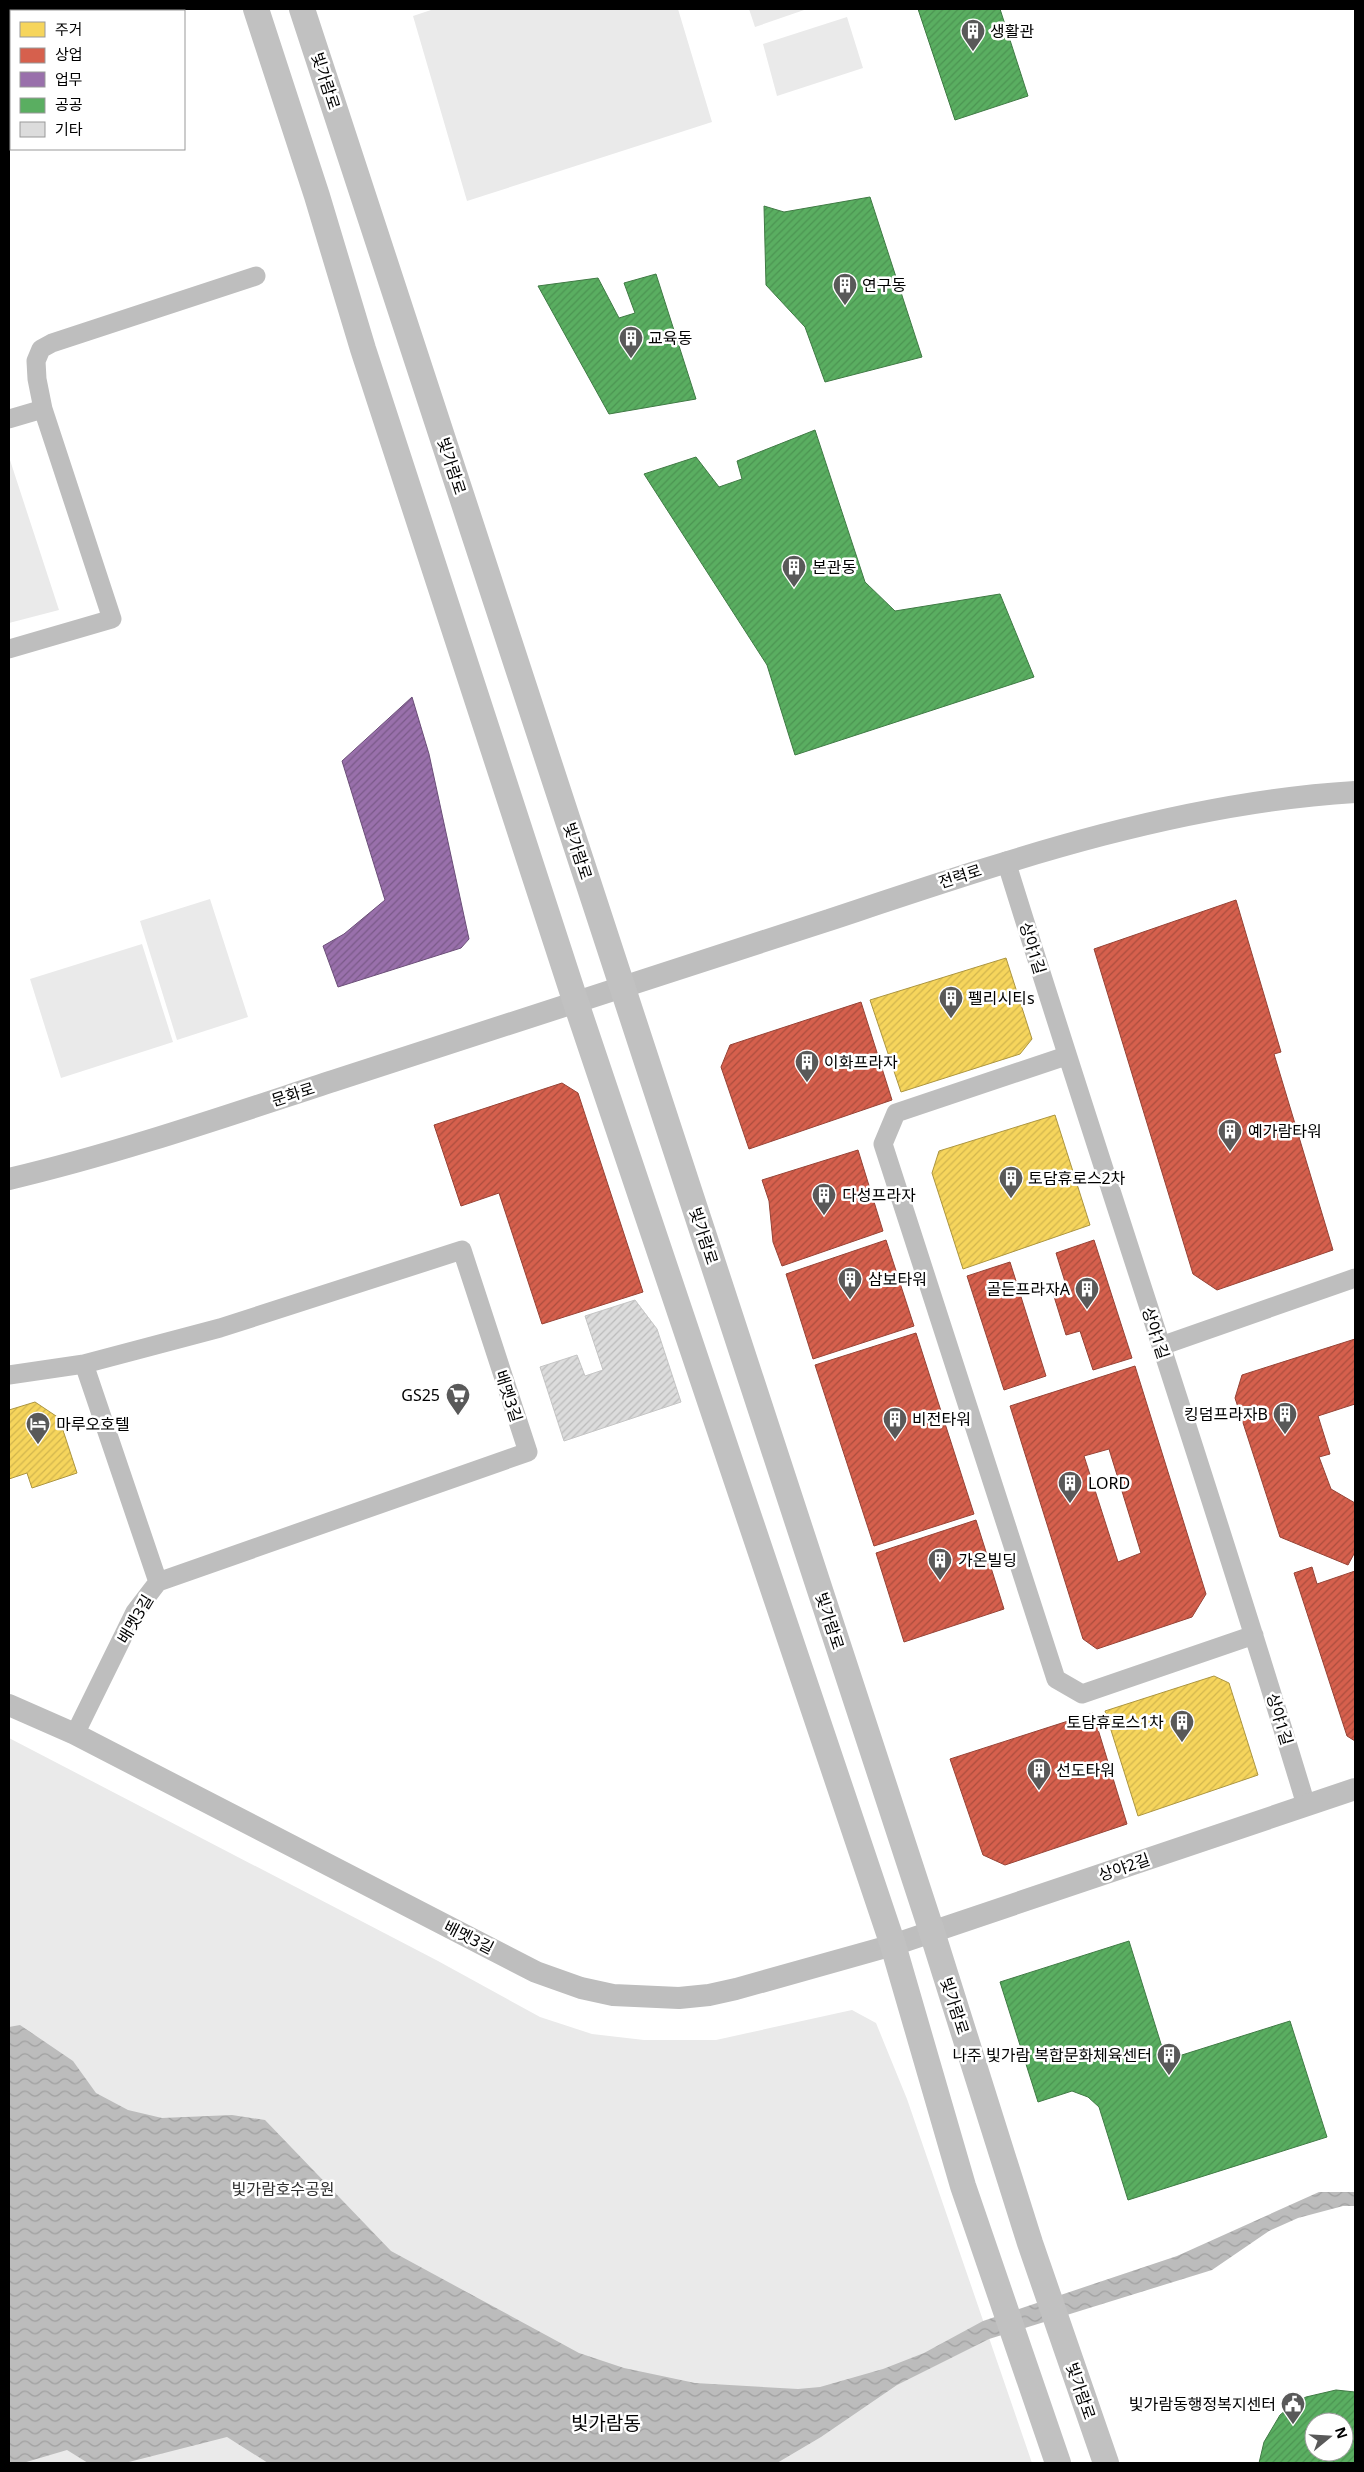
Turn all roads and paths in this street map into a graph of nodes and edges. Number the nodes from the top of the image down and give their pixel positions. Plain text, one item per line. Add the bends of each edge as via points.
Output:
1 (256, 9) edge
2 (302, 9) edge
3 (256, 276) dead end
4 (44, 409) junction
5 (9, 419) edge
6 (9, 649) edge
7 (1355, 792) edge
8 (1006, 861) junction
9 (623, 988) junction
10 (576, 1003) junction
11 (1066, 1056) junction
12 (9, 1179) edge
13 (1355, 1278) edge
14 (1161, 1346) junction
15 (84, 1364) junction
16 (9, 1375) edge
17 (158, 1582) junction
18 (1254, 1635) junction
19 (9, 1705) edge
20 (75, 1734) junction
21 (1355, 1789) edge
22 (1306, 1805) junction
23 (932, 1932) junction
24 (894, 1945) junction
25 (1058, 2463) edge
26 (1106, 2463) edge

1 - 10 main road
2 - 9 main road, 빛가람로
3 - 4 street via 41,349 36,361
4 - 5 street
4 - 6 street via 112,618
7 - 8 street, 전력로 via 1198,811
8 - 9 street, 전력로
8 - 11 street, 상야1길
9 - 10 street, 전력로
9 - 23 main road, 빛가람로
10 - 12 street, 문화로 via 135,1145
10 - 24 main road
11 - 14 street, 상야1길
11 - 18 street via 896,1113 883,1144 1056,1679 1082,1694
13 - 14 street
14 - 18 street, 상야1길
15 - 16 street, 배멧3길
15 - 17 street
15 - 17 street, 배멧3길 via 220,1328 462,1250 528,1452
17 - 20 street, 배멧3길 via 135,1612
18 - 22 street, 상야1길
19 - 20 street, 배멧3길
20 - 24 street, 배멧3길 via 536,1972 581,1988 654,1998 709,1995
21 - 22 street, 상야2길
22 - 23 street, 상야2길
23 - 24 street, 상야2길
23 - 26 main road, 빛가람로 via 1030,2243
24 - 25 main road via 963,2186

